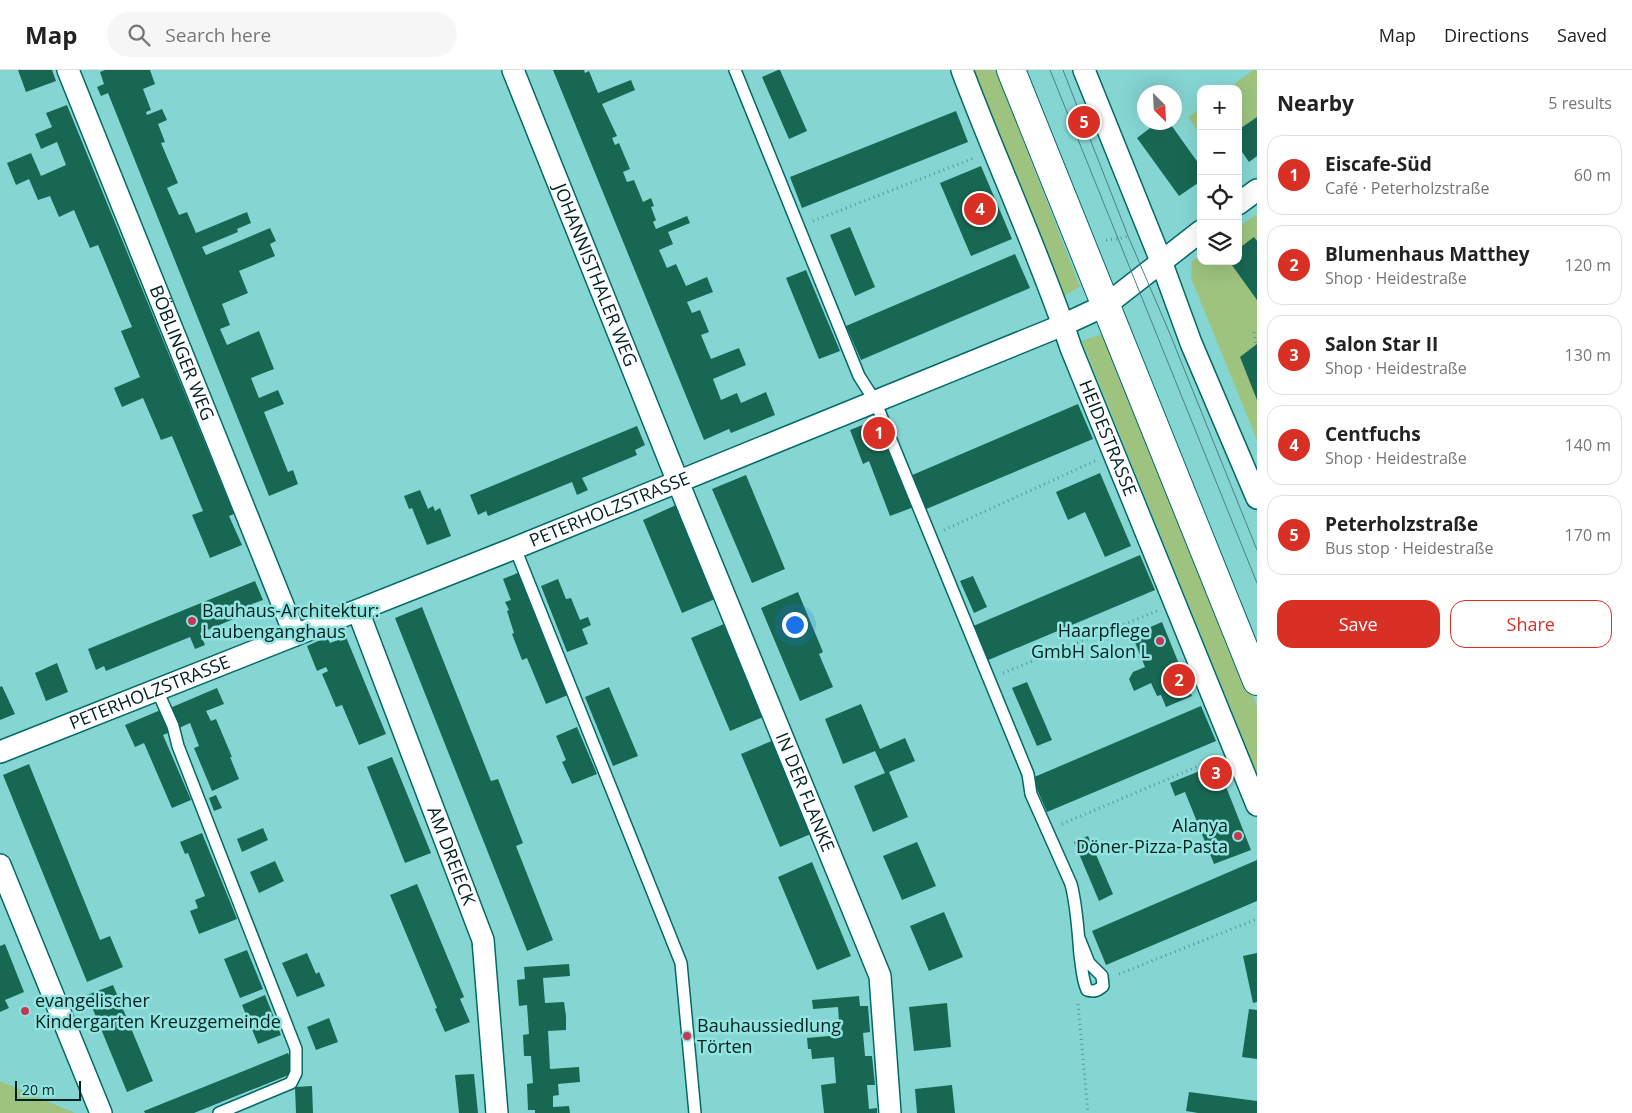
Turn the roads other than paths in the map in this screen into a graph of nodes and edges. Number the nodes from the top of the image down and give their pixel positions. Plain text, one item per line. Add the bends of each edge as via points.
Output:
1 (68, 70) edge
2 (513, 70) edge
3 (735, 70) edge
4 (962, 70) edge
5 (1011, 70) edge
6 (1084, 70) edge
7 (1257, 190) edge
8 (1242, 201) edge
9 (1197, 234) edge
10 (1161, 261) junction
11 (1106, 305) junction
12 (1063, 325) junction
13 (875, 401) junction
14 (678, 482) junction
15 (1257, 498) edge
16 (515, 548) junction
17 (358, 611) junction
18 (295, 635) junction
19 (1257, 680) edge
20 (156, 690) junction
21 (0, 752) edge
22 (1257, 805) edge
23 (0, 865) edge
24 (1079, 938) junction
25 (101, 1113) edge
26 (219, 1113) edge
27 (497, 1113) edge
28 (695, 1113) edge
29 (890, 1113) edge

1 - 18 street, BÖBLINGER WEG
2 - 14 street, JOHANNISTHALER WEG
3 - 13 lane via 859,376
4 - 12 street, HEIDESTRASSE
5 - 11 street
6 - 10 street
7 - 8 street
9 - 10 street, PETERHOLZSTRASSE
10 - 11 street, PETERHOLZSTRASSE
10 - 15 street via 1191,343
11 - 12 street, PETERHOLZSTRASSE
11 - 19 street
12 - 13 street, PETERHOLZSTRASSE
12 - 22 street, HEIDESTRASSE
13 - 14 street, PETERHOLZSTRASSE
13 - 24 lane via 1028,774 1031,794 1071,884
14 - 16 street, PETERHOLZSTRASSE
14 - 29 street, IN DER FLANKE via 880,976
16 - 17 street, PETERHOLZSTRASSE
16 - 28 lane via 681,963
17 - 18 street, PETERHOLZSTRASSE
17 - 27 street, AM DREIECK via 484,940
18 - 20 street, PETERHOLZSTRASSE
20 - 21 street, PETERHOLZSTRASSE
20 - 26 lane via 173,726 296,1049 296,1073 291,1083
23 - 25 street
24 - 24 lane via 1083,982 1087,990 1098,990 1103,986 1102,976 1089,963

